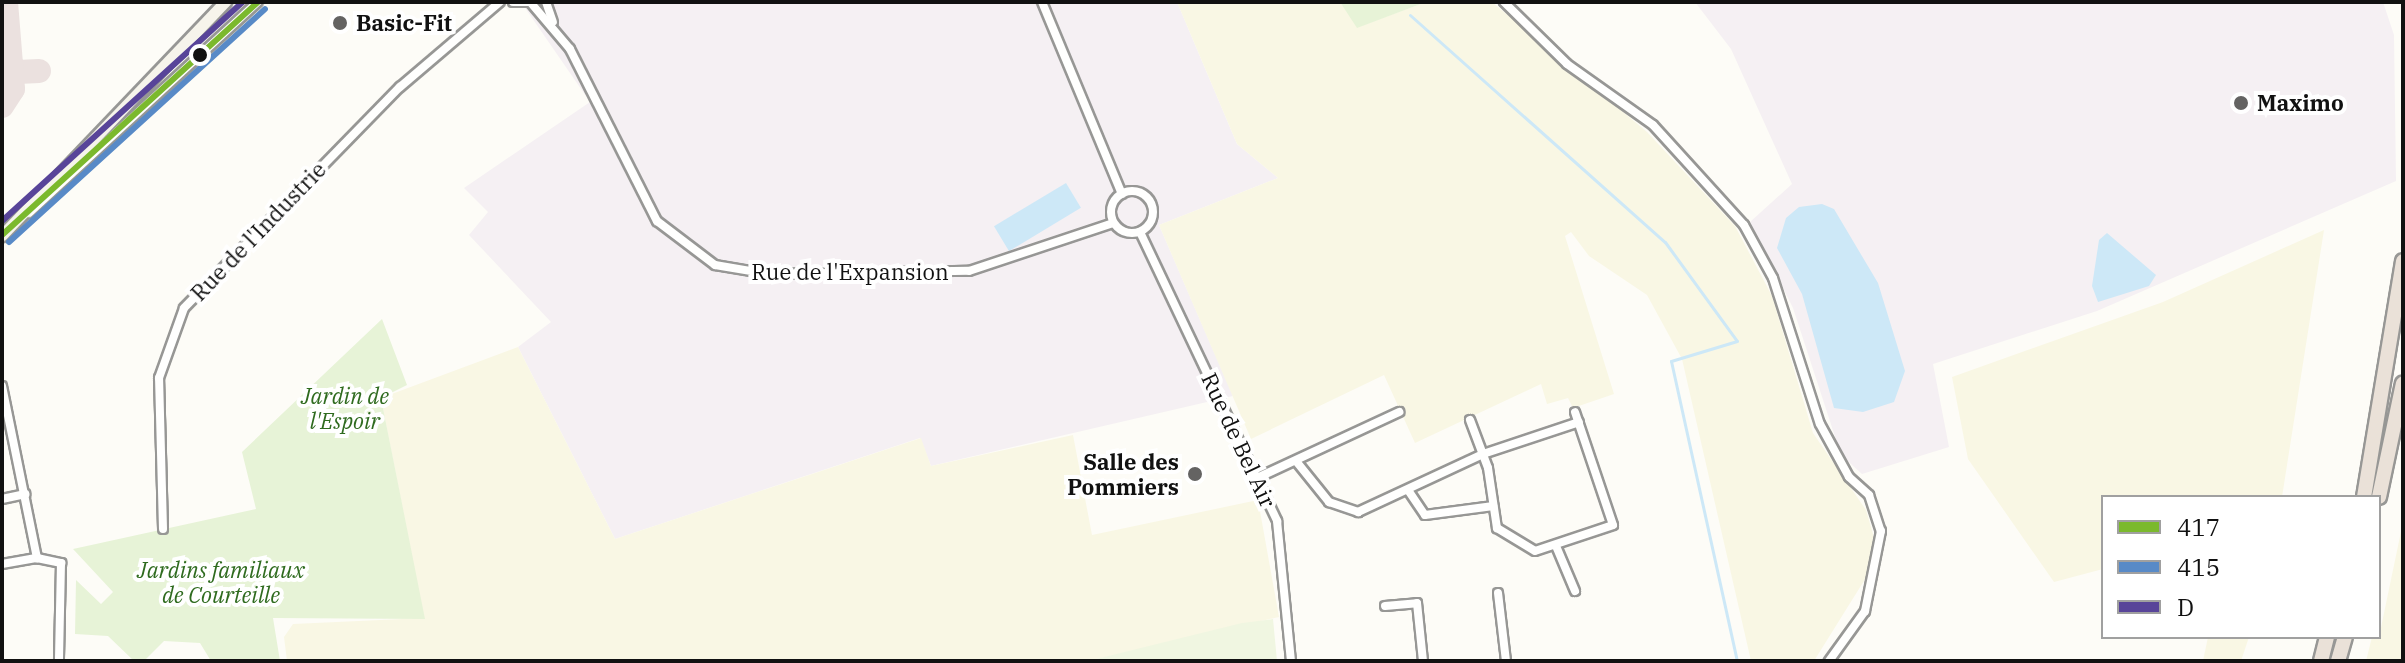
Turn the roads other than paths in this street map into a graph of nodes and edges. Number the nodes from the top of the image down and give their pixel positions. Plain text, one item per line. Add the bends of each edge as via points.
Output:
1 (225, 2) edge
2 (258, 2) edge
3 (500, 2) edge
4 (513, 2) edge
5 (531, 2) edge
6 (546, 2) edge
7 (1042, 2) edge
8 (1504, 2) edge
9 (553, 23) junction
10 (1122, 194) junction
11 (26, 216) junction
12 (1113, 223) junction
13 (1140, 232) junction
14 (2, 235) edge
15 (2403, 261) edge
16 (2403, 383) edge
17 (2, 386) edge
18 (1399, 412) dead end
19 (1575, 412) dead end
20 (1470, 420) dead end
21 (1579, 422) junction
22 (1483, 454) junction
23 (1296, 461) junction
24 (1257, 478) junction
25 (1408, 490) junction
26 (25, 494) junction
27 (2364, 495) edge
28 (2379, 495) edge
29 (2, 499) edge
30 (1493, 506) junction
31 (163, 529) dead end
32 (1556, 546) junction
33 (37, 558) junction
34 (2, 564) edge
35 (1575, 591) dead end
36 (1498, 593) dead end
37 (1385, 606) dead end
38 (2326, 639) edge
39 (2344, 639) edge
40 (59, 661) edge
41 (1291, 661) edge
42 (1423, 661) edge
43 (1506, 661) edge
44 (1829, 661) edge
45 (2321, 661) edge
46 (2338, 661) edge

1 - 11 main road
2 - 11 street
3 - 31 street, Rue de l'Industrie via 400,87 184,308 159,378
4 - 5 street
5 - 9 street, Rue de l'Expansion
6 - 9 street
7 - 10 street
8 - 44 street via 1567,64 1653,125 1744,225 1773,278 1820,424 1849,477 1869,495 1881,531 1865,611
9 - 12 street, Rue de l'Expansion via 604,106 657,221 715,265 769,274 969,271
10 - 12 street via 1112,204
10 - 13 street via 1134,191 1150,202 1152,216
11 - 14 main road
12 - 13 street
13 - 24 street, Rue de Bel Air
15 - 27 highway
16 - 28 highway
17 - 26 street
18 - 23 street
19 - 21 street
20 - 22 street
21 - 22 street
21 - 32 street via 1613,525
22 - 25 street
22 - 30 street
23 - 24 street
23 - 25 street via 1329,502 1348,512
24 - 41 street, Rue de Bel Air via 1277,521
25 - 30 street via 1425,515
26 - 29 street
26 - 33 street
30 - 32 street via 1497,528 1520,546
32 - 35 street
33 - 34 street
33 - 40 street via 61,563
36 - 43 street
37 - 42 street via 1417,603
38 - 45 highway
39 - 46 highway

